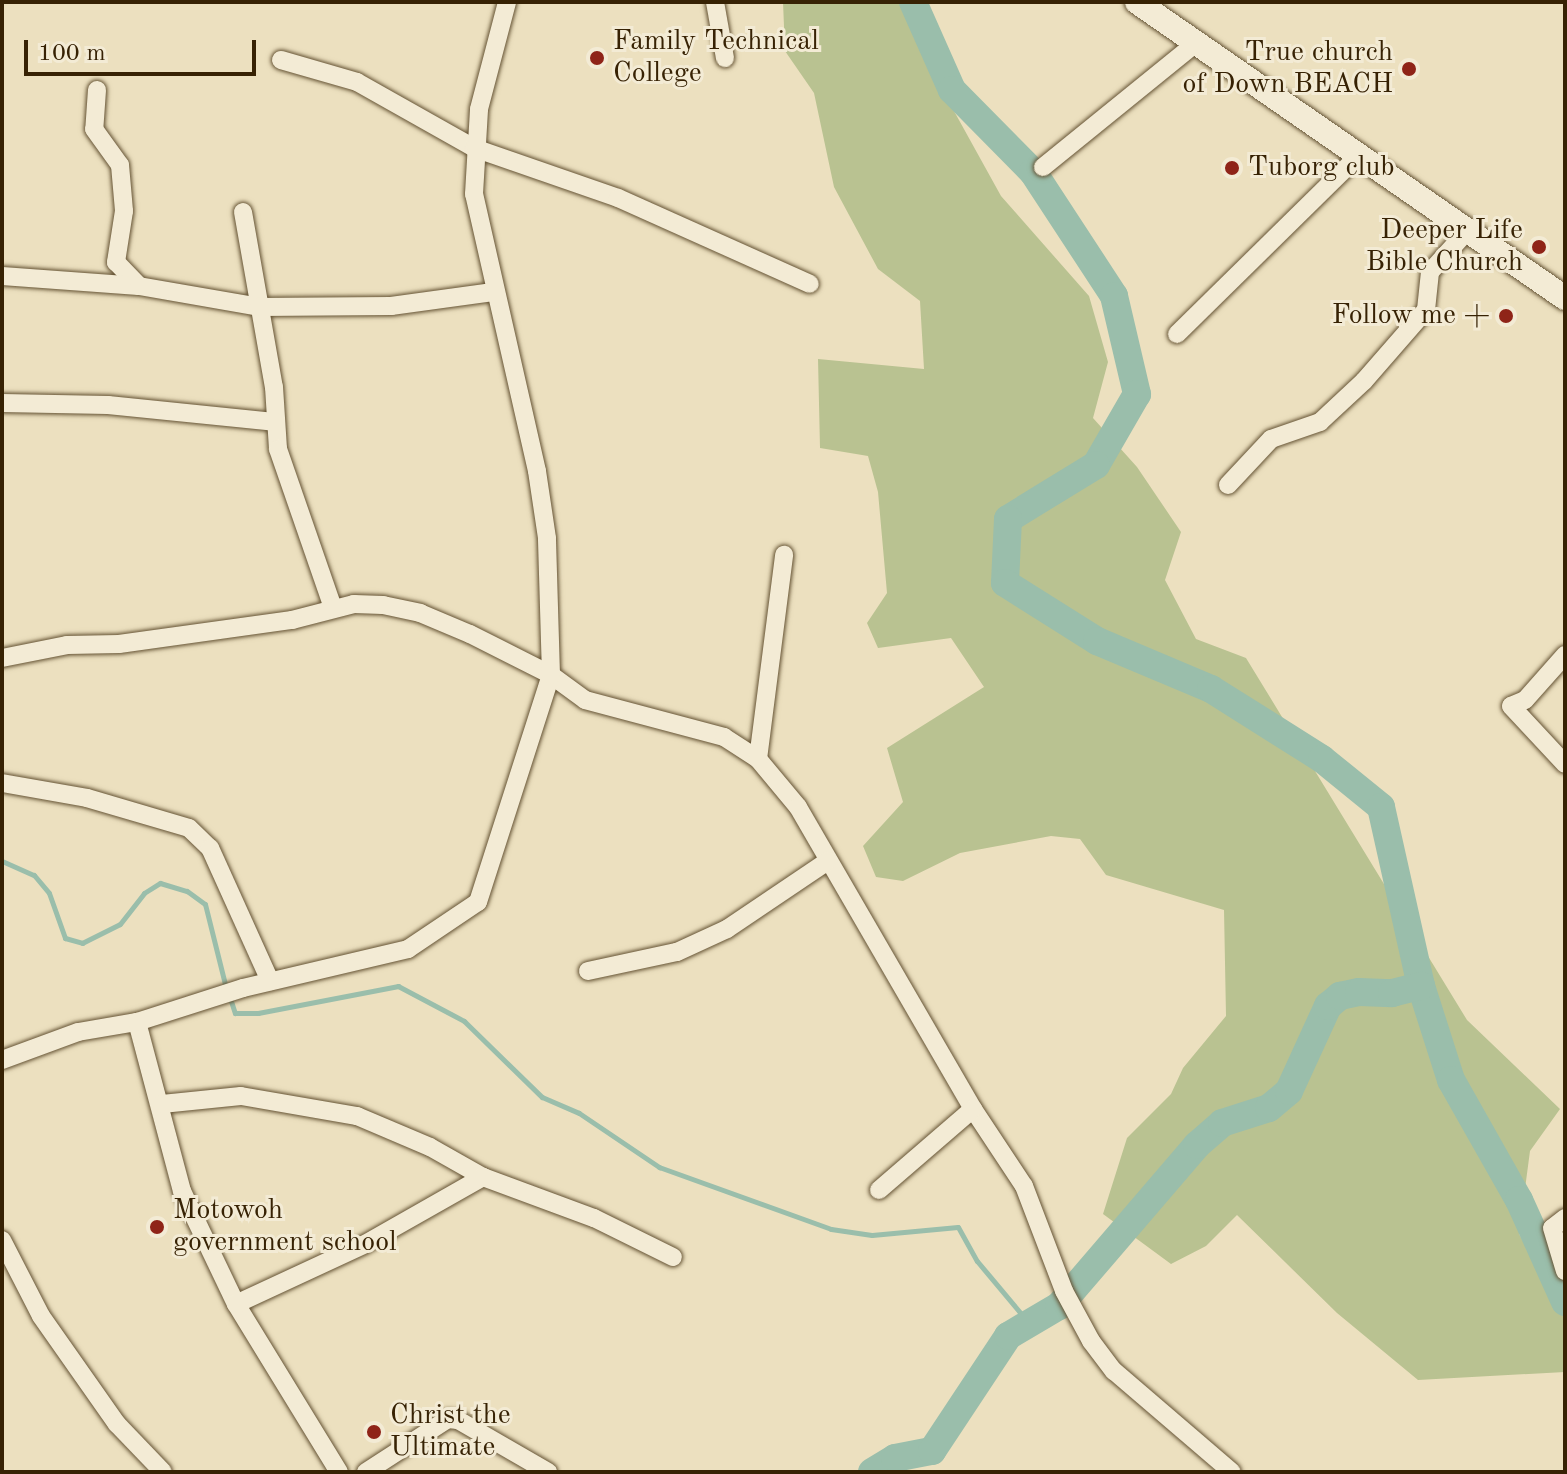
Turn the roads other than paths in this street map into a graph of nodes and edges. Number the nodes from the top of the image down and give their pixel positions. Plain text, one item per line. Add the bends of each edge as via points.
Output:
1 (507, 2) edge
2 (715, 2) edge
3 (1141, 4) edge
4 (1196, 43) junction
5 (725, 58) dead end
6 (281, 60) dead end
7 (97, 90) dead end
8 (474, 148) junction
9 (1358, 156) junction
10 (1043, 167) dead end
11 (243, 212) dead end
12 (1467, 231) junction
13 (2, 276) edge
14 (810, 284) dead end
15 (139, 286) junction
16 (493, 292) junction
17 (1565, 298) edge
18 (259, 307) junction
19 (1177, 334) dead end
20 (2, 402) edge
21 (274, 422) junction
22 (1228, 485) dead end
23 (784, 555) dead end
24 (333, 608) junction
25 (1565, 655) edge
26 (2, 658) edge
27 (551, 675) junction
28 (758, 759) junction
29 (1565, 764) edge
30 (2, 783) edge
31 (828, 861) junction
32 (588, 971) dead end
33 (270, 981) junction
34 (137, 1022) junction
35 (2, 1060) edge
36 (162, 1104) junction
37 (973, 1109) junction
38 (483, 1177) junction
39 (879, 1190) dead end
40 (1565, 1218) edge
41 (2, 1240) edge
42 (673, 1257) dead end
43 (1565, 1271) edge
44 (236, 1304) junction
45 (163, 1472) edge
46 (339, 1472) edge
47 (366, 1472) edge
48 (548, 1472) edge
49 (1232, 1472) edge

1 - 8 street
2 - 5 street
3 - 4 street
4 - 9 street
4 - 10 street
6 - 8 street via 357,82
7 - 15 street via 94,129 120,165 124,211 116,262
8 - 14 street via 618,198
8 - 16 street via 474,194
9 - 12 street
9 - 19 street
11 - 18 street
12 - 17 street
12 - 22 street via 1430,272 1426,310 1364,381 1320,422 1271,439
13 - 15 street
15 - 18 street
16 - 18 street via 391,306
16 - 27 street via 537,471 547,538
18 - 21 street
20 - 21 street via 108,405
21 - 24 street via 278,449
23 - 28 street
24 - 26 street via 292,620 119,644 67,645
24 - 27 street via 369,603 420,613
25 - 29 street via 1525,700 1511,706
27 - 28 street via 585,700 724,737
27 - 33 street via 478,902 408,949
28 - 31 street via 790,795
30 - 33 street via 87,798 189,828 210,848
31 - 32 street via 727,929 677,952
31 - 37 street
33 - 34 street
34 - 35 street via 78,1032
34 - 36 street
36 - 38 street via 241,1096 344,1113 430,1147
36 - 44 street via 182,1191
37 - 39 street
37 - 49 street via 1024,1186 1066,1297 1114,1371
38 - 42 street via 594,1218
38 - 44 street via 365,1244
40 - 43 street via 1552,1228
41 - 45 street via 41,1316 117,1424
44 - 46 street
47 - 48 street via 448,1419

